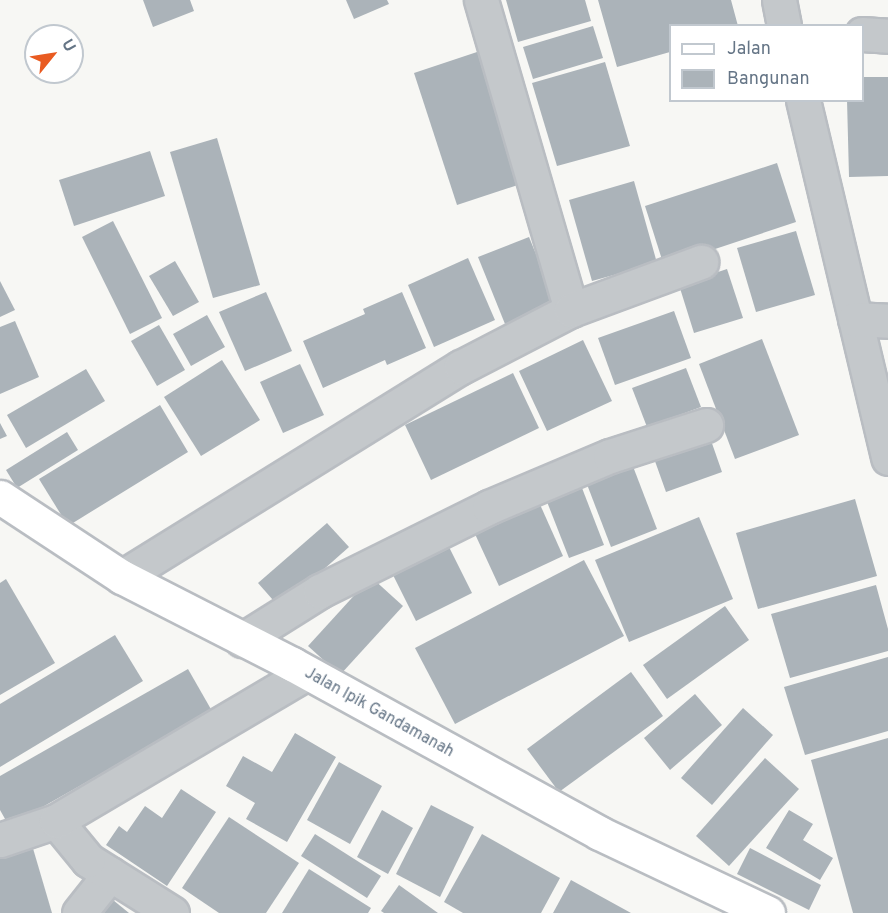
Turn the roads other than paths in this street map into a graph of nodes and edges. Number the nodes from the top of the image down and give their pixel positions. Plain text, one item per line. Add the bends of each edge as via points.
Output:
1 (482, 0) edge
2 (779, 0) edge
3 (784, 24) edge
4 (864, 34) edge
5 (888, 36) edge
6 (802, 102) edge
7 (701, 262) dead end
8 (572, 310) junction
9 (855, 319) junction
10 (888, 321) edge
11 (706, 425) dead end
12 (888, 458) edge
13 (0, 497) edge
14 (122, 577) junction
15 (242, 640) junction
16 (306, 673) junction
17 (56, 822) junction
18 (0, 840) edge
19 (110, 874) junction
20 (79, 913) edge
21 (172, 913) edge
22 (768, 913) edge

1 - 8 street
2 - 3 street
4 - 5 street
6 - 9 street
7 - 8 street
8 - 14 street via 461,367
9 - 10 street
9 - 12 street
11 - 15 street via 610,456 489,507 320,591
13 - 14 street, Jalan Ipik Gandamanah
14 - 15 street, Jalan Ipik Gandamanah
15 - 16 street, Jalan Ipik Gandamanah
16 - 17 street
16 - 22 street, Jalan Ipik Gandamanah via 599,833
17 - 18 street
17 - 19 street via 88,860
19 - 20 street
19 - 21 street

